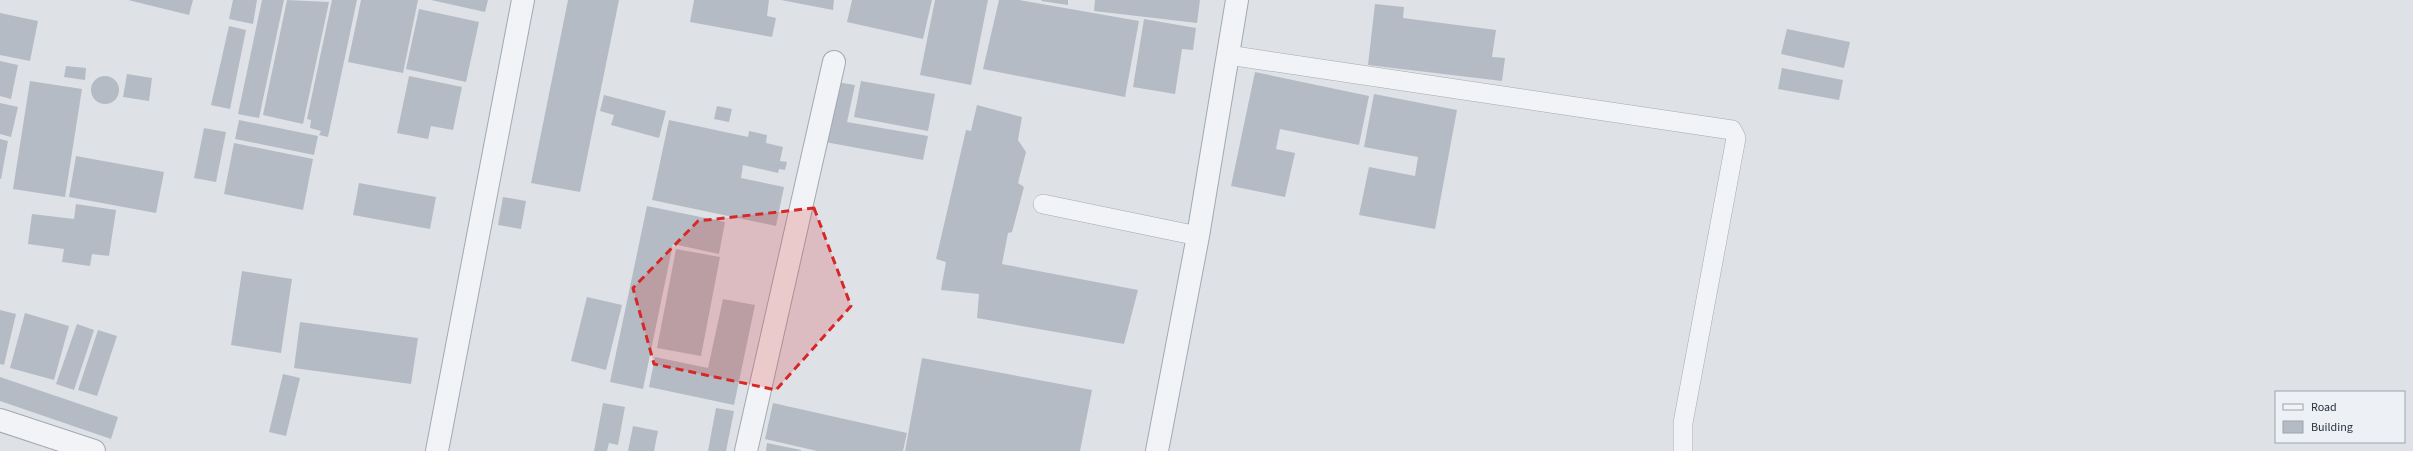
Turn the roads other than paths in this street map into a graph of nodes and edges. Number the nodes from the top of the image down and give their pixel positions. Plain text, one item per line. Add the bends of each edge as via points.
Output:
1 (523, 0) edge
2 (1237, 0) edge
3 (1228, 55) junction
4 (834, 62) dead end
5 (1043, 204) dead end
6 (1198, 236) junction
7 (0, 420) edge
8 (94, 451) edge
9 (437, 451) edge
10 (746, 451) edge
11 (1157, 451) edge
12 (1683, 451) edge

1 - 9 street
2 - 3 street
3 - 6 street
3 - 12 lane via 1732,130 1736,138 1683,423
4 - 10 street
5 - 6 lane
6 - 11 street
7 - 8 street

